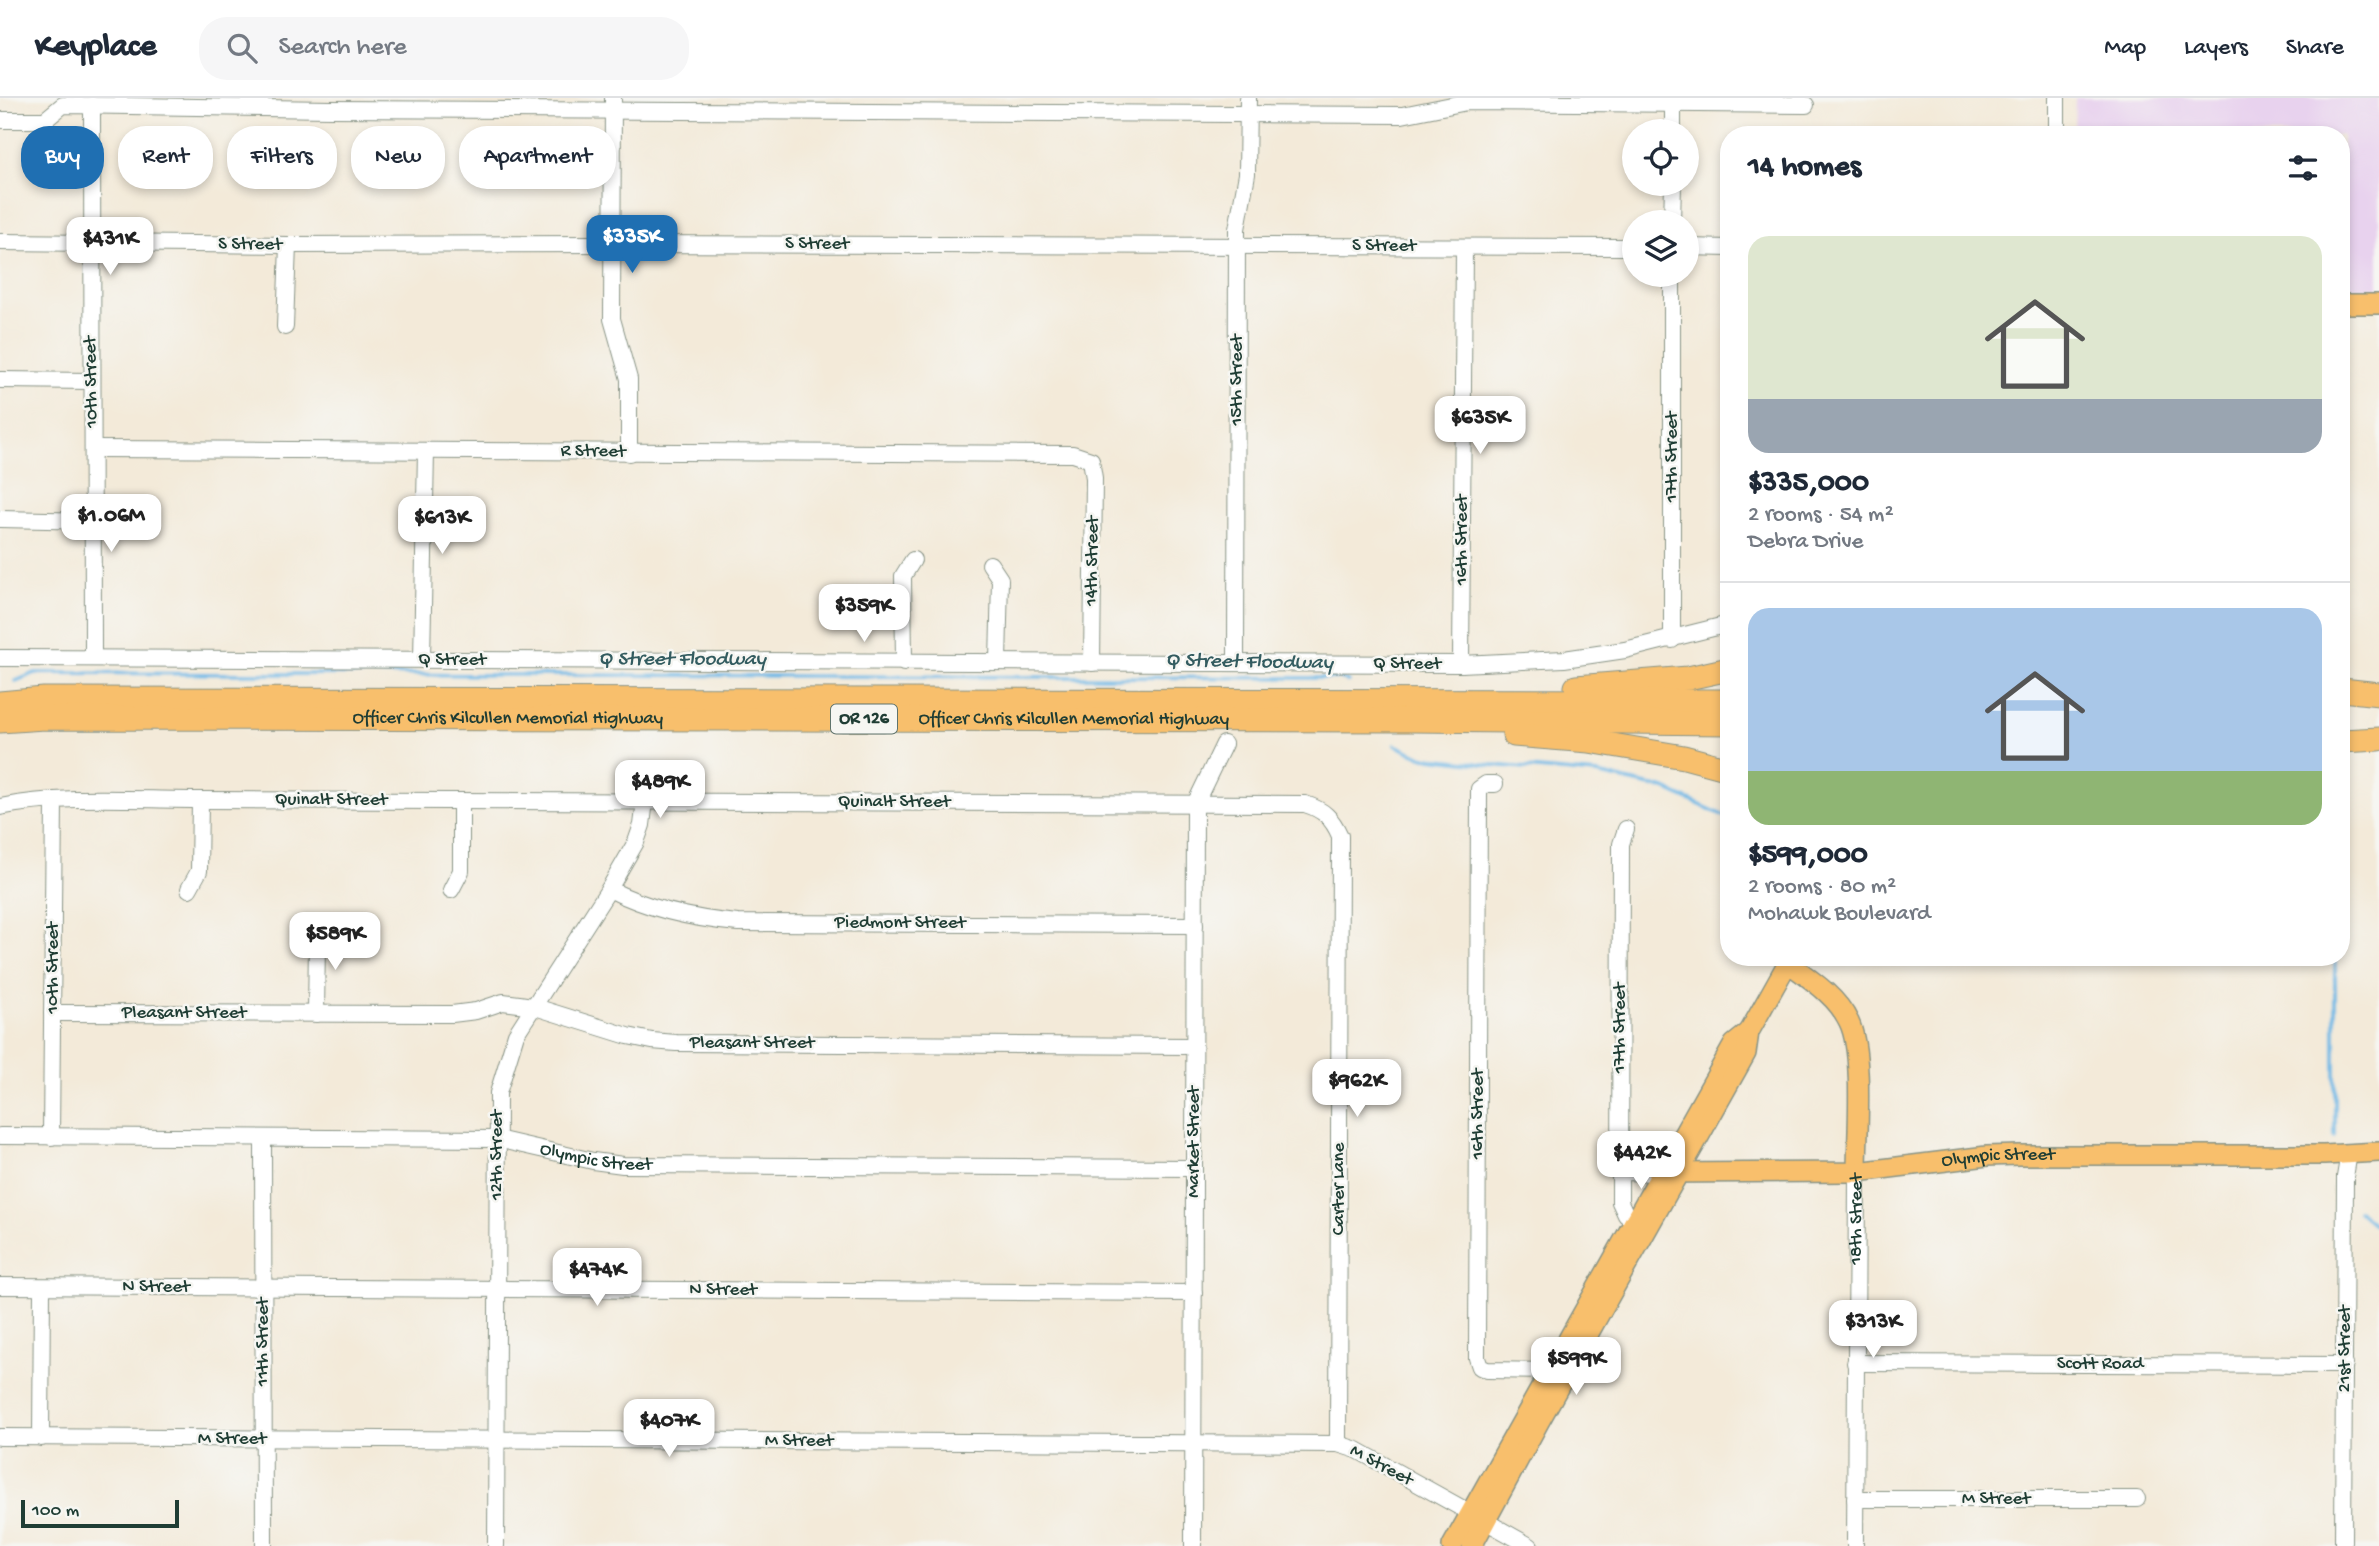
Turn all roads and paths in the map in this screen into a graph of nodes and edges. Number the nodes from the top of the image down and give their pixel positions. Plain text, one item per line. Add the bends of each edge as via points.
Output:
1 (2057, 98) edge
2 (60, 101) edge
3 (1673, 101) edge
4 (331, 104) edge
5 (468, 104) edge
6 (92, 105) junction
7 (614, 105) edge
8 (1806, 105) dead end
9 (1248, 106) edge
10 (1673, 119) edge
11 (0, 120) edge
12 (2057, 126) edge
13 (92, 242) junction
14 (0, 243) edge
15 (614, 244) junction
16 (288, 245) junction
17 (1236, 245) junction
18 (1464, 247) junction
19 (1622, 247) edge
20 (1699, 247) edge
21 (1720, 248) edge
22 (1672, 287) edge
23 (2350, 304) edge
24 (2379, 304) edge
25 (285, 327) dead end
26 (0, 380) edge
27 (92, 381) junction
28 (93, 449) junction
29 (426, 451) junction
30 (629, 453) junction
31 (1091, 460) joint
32 (0, 519) edge
33 (93, 521) junction
34 (913, 560) dead end
35 (990, 564) dead end
36 (1720, 627) edge
37 (1672, 640) junction
38 (0, 658) edge
39 (93, 658) junction
40 (422, 660) junction
41 (998, 662) junction
42 (904, 663) junction
43 (1092, 663) junction
44 (1236, 663) junction
45 (1461, 664) junction
46 (1720, 671) edge
47 (2350, 692) edge
48 (2379, 694) edge
49 (1466, 701) junction
50 (1720, 701) edge
51 (2350, 701) edge
52 (2379, 701) edge
53 (0, 703) edge
54 (1450, 720) junction
55 (0, 722) edge
56 (1720, 723) edge
57 (2350, 729) edge
58 (2379, 730) edge
59 (2379, 739) edge
60 (2350, 741) edge
61 (1224, 744) dead end
62 (1720, 767) edge
63 (1495, 784) dead end
64 (54, 800) junction
65 (200, 800) junction
66 (461, 801) junction
67 (645, 802) junction
68 (1195, 804) junction
69 (0, 807) edge
70 (1325, 813) joint
71 (1626, 829) dead end
72 (189, 889) dead end
73 (609, 889) junction
74 (451, 890) dead end
75 (326, 924) dead end
76 (1195, 925) junction
77 (1786, 966) edge
78 (1796, 966) edge
79 (532, 1006) junction
80 (52, 1013) junction
81 (316, 1014) junction
82 (1195, 1046) junction
83 (0, 1136) edge
84 (51, 1137) junction
85 (263, 1138) junction
86 (497, 1139) junction
87 (2379, 1152) edge
88 (2349, 1153) junction
89 (1194, 1168) junction
90 (1620, 1172) junction
91 (1857, 1172) junction
92 (1671, 1173) junction
93 (1636, 1221) junction
94 (0, 1286) edge
95 (42, 1287) junction
96 (263, 1288) junction
97 (498, 1289) junction
98 (1194, 1293) junction
99 (1855, 1363) junction
100 (2345, 1365) junction
101 (1560, 1371) junction
102 (0, 1437) edge
103 (41, 1438) junction
104 (264, 1439) junction
105 (498, 1440) junction
106 (1193, 1443) junction
107 (1338, 1444) junction
108 (1855, 1499) junction
109 (2137, 1499) dead end
110 (1478, 1519) junction
111 (264, 1546) edge
112 (496, 1546) edge
113 (1193, 1546) edge
114 (1452, 1546) edge
115 (1472, 1546) edge
116 (1530, 1546) edge
117 (1855, 1546) edge
118 (2343, 1546) edge

1 - 12 street
2 - 6 street
2 - 11 street via 45,120
3 - 8 street
3 - 9 street via 1467,102 1402,115
3 - 10 street
4 - 5 street
4 - 6 street
5 - 7 street
6 - 13 street, 10th Street
7 - 9 street
7 - 15 street
9 - 17 street, 15th Street via 1247,174
13 - 14 street, S Street
13 - 16 street, S Street
13 - 27 street, 10th Street
15 - 16 street, S Street
15 - 17 street, S Street
15 - 30 street via 612,319 629,379
16 - 25 street
17 - 18 street, S Street
17 - 44 street, 15th Street
18 - 19 street, S Street
18 - 45 street, 16th Street
20 - 21 street
22 - 37 street, 17th Street
23 - 24 main road
26 - 27 street
27 - 28 street, 10th Street
28 - 29 street, R Street
28 - 33 street, 10th Street
29 - 30 street, R Street
29 - 40 street
30 - 31 street, R Street via 1073,454
31 - 43 street, 14th Street
32 - 33 street
33 - 39 street, 10th Street
34 - 42 street via 903,576
35 - 41 street via 1000,579
36 - 37 street, Q Street
37 - 45 street, Q Street via 1564,659
38 - 39 street, Q Street
39 - 40 street, Q Street
40 - 42 street, Q Street
41 - 42 street, Q Street
41 - 43 street, Q Street
43 - 44 street, Q Street
44 - 45 street, Q Street
46 - 49 highway via 1630,684 1494,691
47 - 48 highway
49 - 50 highway, Officer Chris Kilcullen Memorial Highway / OR 126
49 - 53 highway, Officer Chris Kilcullen Memorial Highway / OR 126 via 44,699
51 - 52 highway
54 - 55 highway, Officer Chris Kilcullen Memorial Highway / OR 126 via 44,718
54 - 56 highway, Officer Chris Kilcullen Memorial Highway / OR 126
54 - 62 highway via 1487,733 1589,741
57 - 58 highway
59 - 60 highway
61 - 68 street, Market Street
63 - 101 street, 16th Street via 1479,789 1477,1358 1487,1370
64 - 65 street, Quinalt Street
64 - 69 street, Quinalt Street
64 - 80 street, 10th Street
65 - 66 street, Quinalt Street
65 - 72 street via 199,872
66 - 67 street, Quinalt Street
66 - 74 street via 461,872
67 - 68 street, Quinalt Street
67 - 73 street, 12th Street via 636,842
68 - 70 street, Quinalt Street via 1304,804
68 - 76 street, Market Street
70 - 107 street, Carter Lane via 1340,836
71 - 90 street, 17th Street via 1621,844
73 - 76 street, Piedmont Street via 664,911 738,923
73 - 79 street, 12th Street
75 - 81 street via 317,943
76 - 82 street, Market Street
77 - 92 main road via 1749,1032 1746,1053
78 - 91 main road, 18th Street via 1832,997 1856,1041
79 - 81 street, Pleasant Street via 503,1002 452,1014
79 - 82 street, Pleasant Street via 628,1036 664,1042
79 - 86 street, 12th Street via 516,1034 498,1093
80 - 81 street, Pleasant Street
80 - 84 street, 10th Street
82 - 89 street, Market Street
83 - 84 street, Olympic Street
84 - 85 street, Olympic Street
85 - 86 street, Olympic Street
85 - 96 street, 11th Street
86 - 89 street, Olympic Street via 623,1165
86 - 97 street, 12th Street
87 - 88 main road, Olympic Street
88 - 91 main road, Olympic Street via 1987,1156
88 - 100 street, 21st Street via 2345,1177
89 - 98 street, Market Street
90 - 92 street, Olympic Street
90 - 93 street, 17th Street via 1621,1208
91 - 92 main road, Olympic Street
91 - 99 street, 18th Street
92 - 93 main road
92 - 101 main road
93 - 101 main road
94 - 95 street, N Street
95 - 96 street, N Street
95 - 103 street
96 - 97 street, N Street
96 - 104 street, 11th Street
97 - 98 street, N Street
97 - 105 street, 12th Street
98 - 106 street, Market Street
99 - 100 street, Scott Road
99 - 108 street, 18th Street
100 - 118 street, 21st Street
101 - 110 main road
102 - 103 street, M Street
103 - 104 street, M Street
104 - 105 street, M Street
104 - 111 street, 11th Street
105 - 106 street, M Street
105 - 112 street, 12th Street
106 - 107 street, M Street
106 - 113 street, Market Street
107 - 110 street, M Street
108 - 109 street, M Street
108 - 117 street, 18th Street
110 - 114 main road
110 - 115 main road
110 - 116 street, M Street

